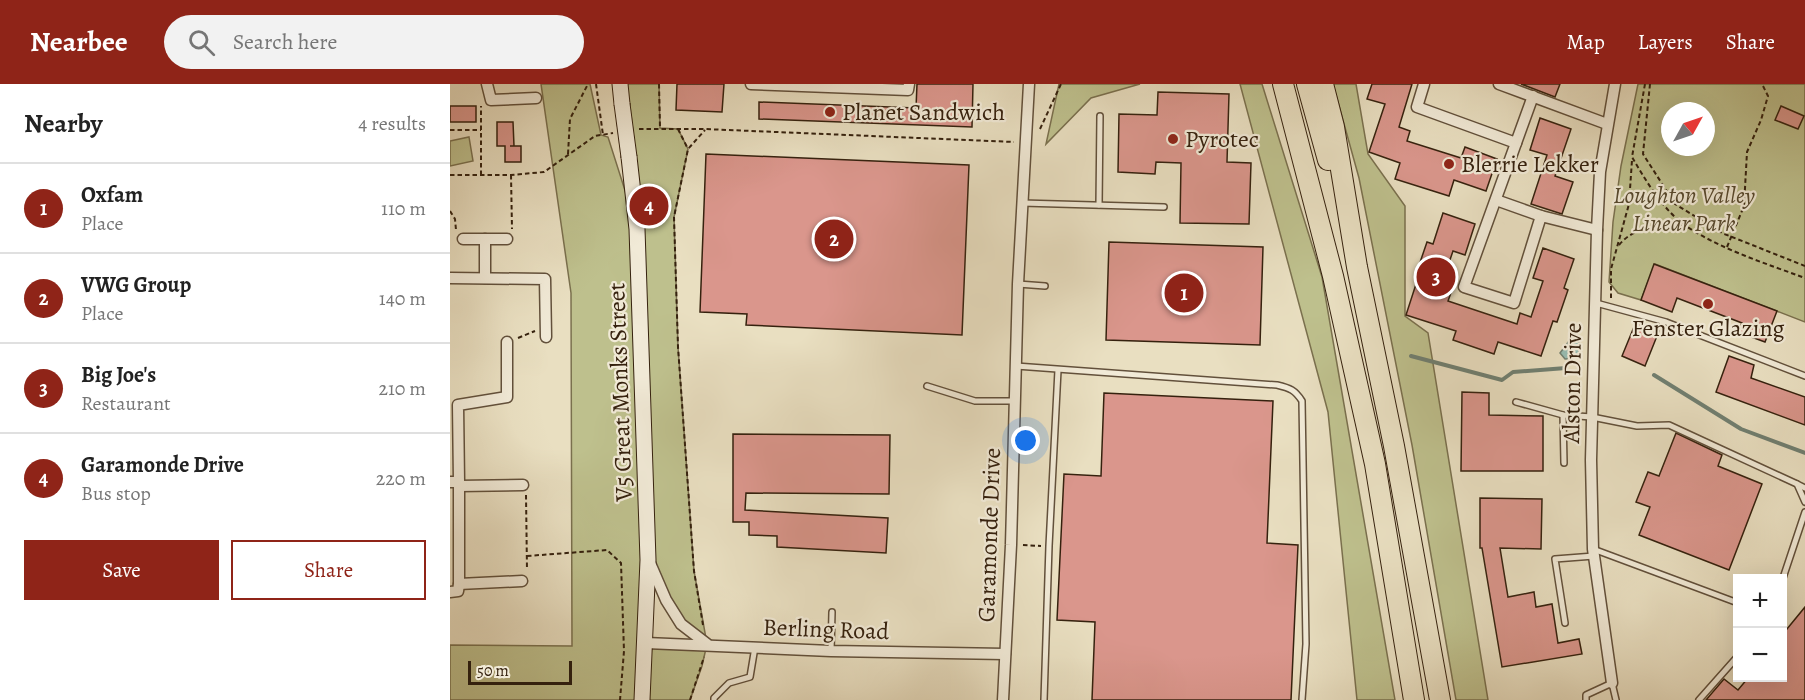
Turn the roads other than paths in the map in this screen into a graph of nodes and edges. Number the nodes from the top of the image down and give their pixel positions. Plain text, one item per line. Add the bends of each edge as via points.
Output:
1 (487, 84) edge
2 (620, 84) edge
3 (751, 84) edge
4 (909, 84) edge
5 (1029, 84) edge
6 (1272, 84) edge
7 (1283, 84) edge
8 (1307, 84) edge
9 (1323, 84) edge
10 (1424, 84) edge
11 (1499, 84) edge
12 (1615, 84) edge
13 (1533, 96) junction
14 (536, 98) dead end
15 (1100, 116) dead end
16 (1607, 124) junction
17 (1516, 143) junction
18 (1310, 184) junction
19 (1496, 200) junction
20 (1022, 203) junction
21 (1099, 205) junction
22 (1164, 207) dead end
23 (1541, 216) junction
24 (1597, 231) junction
25 (463, 239) road end
26 (485, 239) junction
27 (507, 239) road end
28 (1357, 267) junction
29 (450, 278) edge
30 (485, 278) junction
31 (1018, 284) junction
32 (1045, 286) dead end
33 (1594, 303) junction
34 (546, 332) road end
35 (507, 342) road end
36 (1016, 366) junction
37 (1058, 370) junction
38 (1805, 376) edge
39 (927, 386) dead end
40 (1014, 401) junction
41 (1516, 402) dead end
42 (1563, 414) junction
43 (454, 417) edge
44 (1592, 417) junction
45 (1564, 463) dead end
46 (456, 484) edge
47 (1797, 484) junction
48 (523, 485) road end
49 (1805, 488) edge
50 (1805, 502) edge
51 (1805, 512) edge
52 (1594, 552) junction
53 (648, 560) junction
54 (1784, 574) edge
55 (522, 581) road end
56 (459, 584) junction
57 (450, 592) edge
58 (1733, 602) edge
59 (832, 612) dead end
60 (1565, 623) dead end
61 (646, 643) junction
62 (707, 644) junction
63 (755, 648) junction
64 (831, 651) junction
65 (1005, 654) junction
66 (1733, 661) edge
67 (1612, 683) junction
68 (642, 700) edge
69 (714, 700) edge
70 (1004, 700) edge
71 (1044, 700) edge
72 (1302, 700) edge
73 (1414, 700) edge
74 (1440, 700) edge
75 (1586, 700) edge
76 (1616, 700) edge
77 (1700, 700) edge

1 - 14 street via 491,100
2 - 53 street, V5 Great Monks Street, bridge via 637,229
3 - 4 street via 908,90
5 - 20 street, Garamonde Drive
6 - 18 highway
7 - 18 highway
8 - 28 highway
9 - 28 highway
10 - 17 street via 1417,107
11 - 13 street
12 - 16 street, Alston Drive
13 - 16 street
13 - 17 street
15 - 21 lane
16 - 24 street, Alston Drive
17 - 19 street
18 - 73 highway via 1375,464
19 - 23 street
19 - 23 street via 1464,287 1514,303
20 - 21 lane
20 - 31 street, Garamonde Drive
21 - 22 lane
23 - 24 street
24 - 33 street, Alston Drive
25 - 26 street
26 - 27 street
26 - 30 street
28 - 74 highway
29 - 30 street
30 - 34 street via 545,279
31 - 32 lane
31 - 36 street, Garamonde Drive
33 - 38 lane via 1666,322
33 - 44 street, Alston Drive
35 - 43 street via 507,397 458,405
36 - 37 lane
36 - 40 street, Garamonde Drive
37 - 71 lane
37 - 72 lane via 1277,385 1297,392 1302,401 1306,644
39 - 40 lane via 975,401
40 - 65 street, Garamonde Drive
41 - 42 lane
42 - 44 lane
42 - 45 lane
43 - 46 street
44 - 47 lane via 1637,426 1669,425
44 - 52 street, Alston Drive
46 - 48 street
46 - 56 street
47 - 49 lane
47 - 50 lane
51 - 54 lane
52 - 58 lane
52 - 60 lane via 1555,559
52 - 67 street, Alston Drive
53 - 61 street, V5 Great Monks Street
53 - 62 street via 681,624
55 - 56 street
56 - 57 street via 458,591
59 - 64 lane
61 - 62 street, Berling Road
61 - 68 street, V5 Great Monks Street
62 - 63 street, Berling Road
63 - 64 street, Berling Road
63 - 69 lane via 750,677 729,683
64 - 65 street, Berling Road
65 - 70 street, Garamonde Drive
66 - 77 lane
67 - 75 lane via 1586,695
67 - 76 lane

